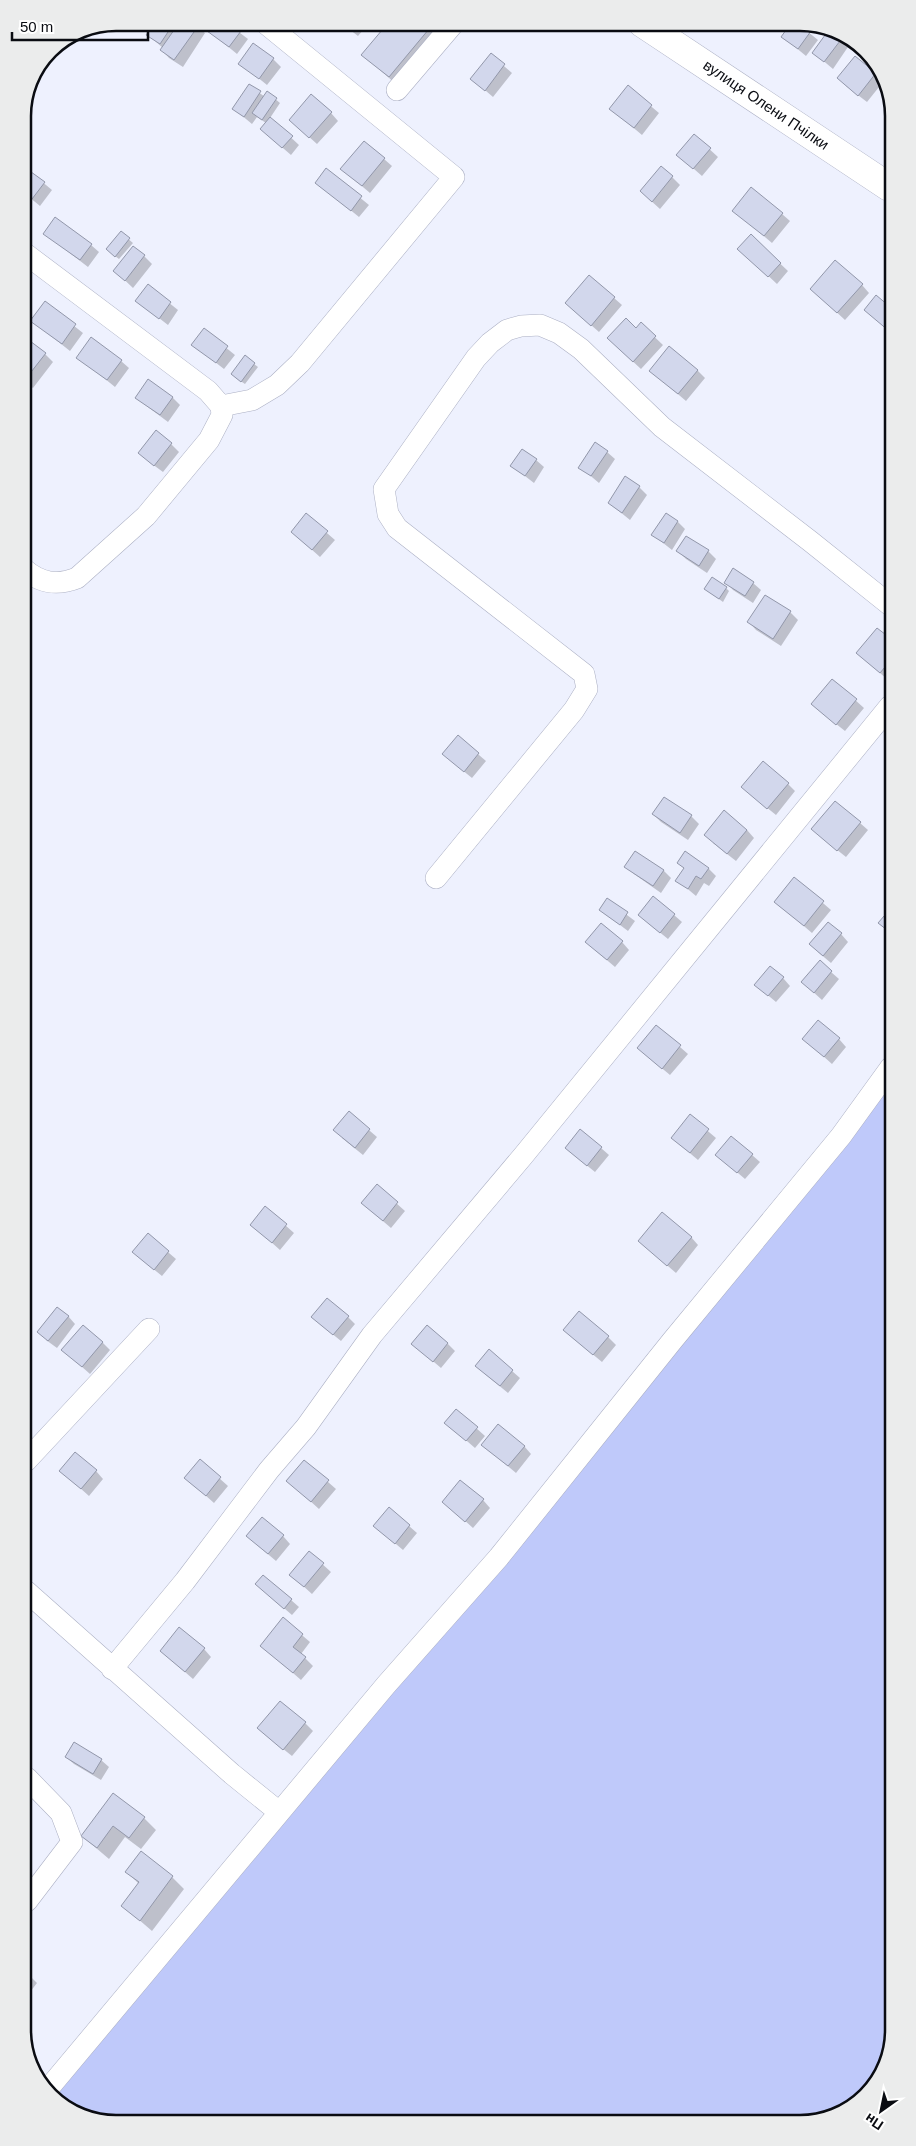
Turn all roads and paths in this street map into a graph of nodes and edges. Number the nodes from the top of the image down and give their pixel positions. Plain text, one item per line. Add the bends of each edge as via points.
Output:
1 (276, 31) edge
2 (447, 31) edge
3 (661, 31) edge
4 (397, 90) dead end
5 (885, 184) edge
6 (31, 258) edge
7 (221, 406) junction
8 (31, 575) edge
9 (885, 601) edge
10 (885, 712) edge
11 (436, 878) dead end
12 (885, 1075) edge
13 (149, 1329) dead end
14 (31, 1456) edge
15 (31, 1596) edge
16 (112, 1669) junction
17 (31, 1782) edge
18 (279, 1812) junction
19 (31, 1896) edge
20 (51, 2085) edge

1 - 7 street via 454,177 300,363 278,385 252,400
2 - 4 street
3 - 5 street, вулиця Олени Пчілки
6 - 7 street via 208,391
7 - 8 street via 222,415 209,440 146,516 77,578 65,583 50,583
9 - 11 street via 662,427 581,349 559,333 540,324 507,330 476,358 384,489 388,514 397,528 584,674 587,689 574,710
10 - 16 street via 523,1156 372,1335 306,1427
12 - 18 street via 841,1136 672,1340 499,1557
13 - 14 street
15 - 16 street
16 - 18 street
17 - 19 street via 61,1813 72,1842
18 - 20 street

